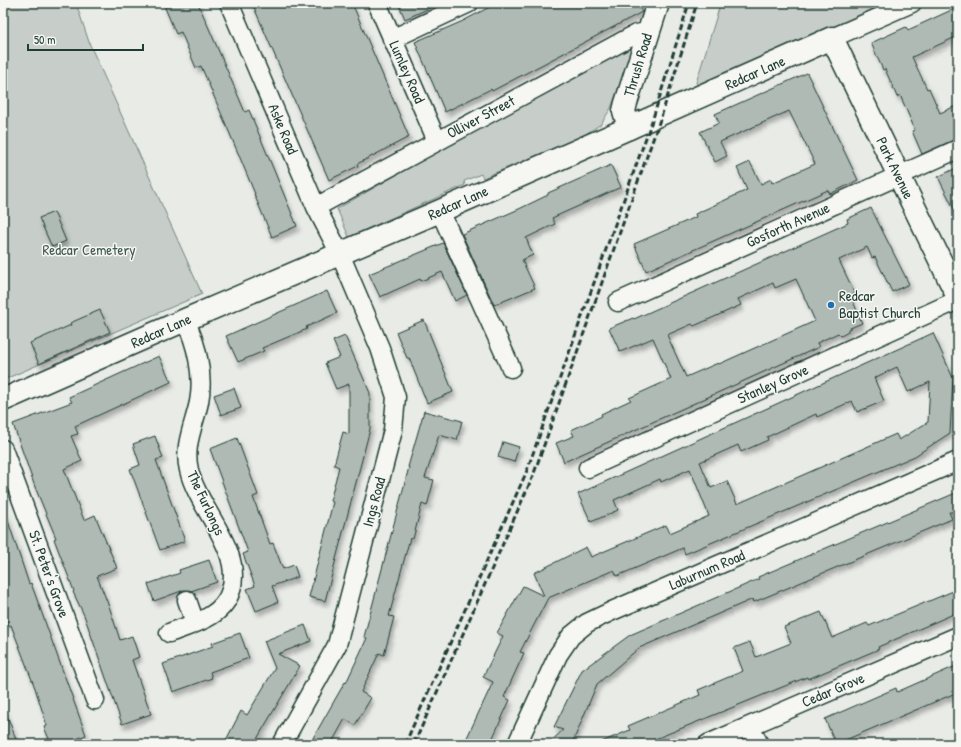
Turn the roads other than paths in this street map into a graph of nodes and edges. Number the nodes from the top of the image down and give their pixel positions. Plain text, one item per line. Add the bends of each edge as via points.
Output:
1 (229, 3) edge
2 (377, 3) edge
3 (469, 3) edge
4 (658, 3) edge
5 (912, 3) edge
6 (642, 33) junction
7 (832, 38) junction
8 (392, 39) junction
9 (629, 128) junction
10 (437, 141) junction
11 (958, 149) edge
12 (898, 175) junction
13 (316, 206) junction
14 (440, 211) junction
15 (340, 254) junction
16 (958, 299) edge
17 (618, 302) dead end
18 (185, 320) junction
19 (511, 368) dead end
20 (3, 400) edge
21 (3, 449) edge
22 (958, 461) edge
23 (588, 468) dead end
24 (187, 600) dead end
25 (196, 623) junction
26 (169, 633) dead end
27 (958, 636) edge
28 (95, 700) dead end
29 (750, 726) junction
30 (282, 744) edge
31 (517, 744) edge
32 (708, 744) edge
33 (759, 744) edge

1 - 13 street, Aske Road
2 - 8 street, Lumley Road
3 - 8 street
4 - 6 main road, Thrush Road
5 - 7 street, Redcar Lane
6 - 9 main road, Thrush Road via 624,111
6 - 10 street, Olliver Street
7 - 9 main road, Redcar Lane
7 - 12 main road, Park Avenue
8 - 10 street, Lumley Road
9 - 14 main road, Redcar Lane
10 - 13 street, Olliver Street
11 - 12 street, Gosforth Avenue
12 - 16 main road, Park Avenue
12 - 17 street, Gosforth Avenue
13 - 15 street, Aske Road
14 - 15 main road, Redcar Lane
14 - 19 street
15 - 18 main road, Redcar Lane
15 - 30 street, Ings Road via 380,348 396,397 393,430 337,644
16 - 23 street, Stanley Grove
18 - 20 main road, Redcar Lane
18 - 25 street, The Furlongs via 198,352 200,384 199,401 188,441 189,470 194,485 223,540 233,574 231,590 222,608 214,615
21 - 28 street, St. Peter's Grove
22 - 31 street, Laburnum Road via 587,623 571,636 558,655
24 - 25 street
25 - 26 street, The Furlongs
27 - 29 street, Cedar Grove
29 - 32 street, Cedar Grove
29 - 33 street

